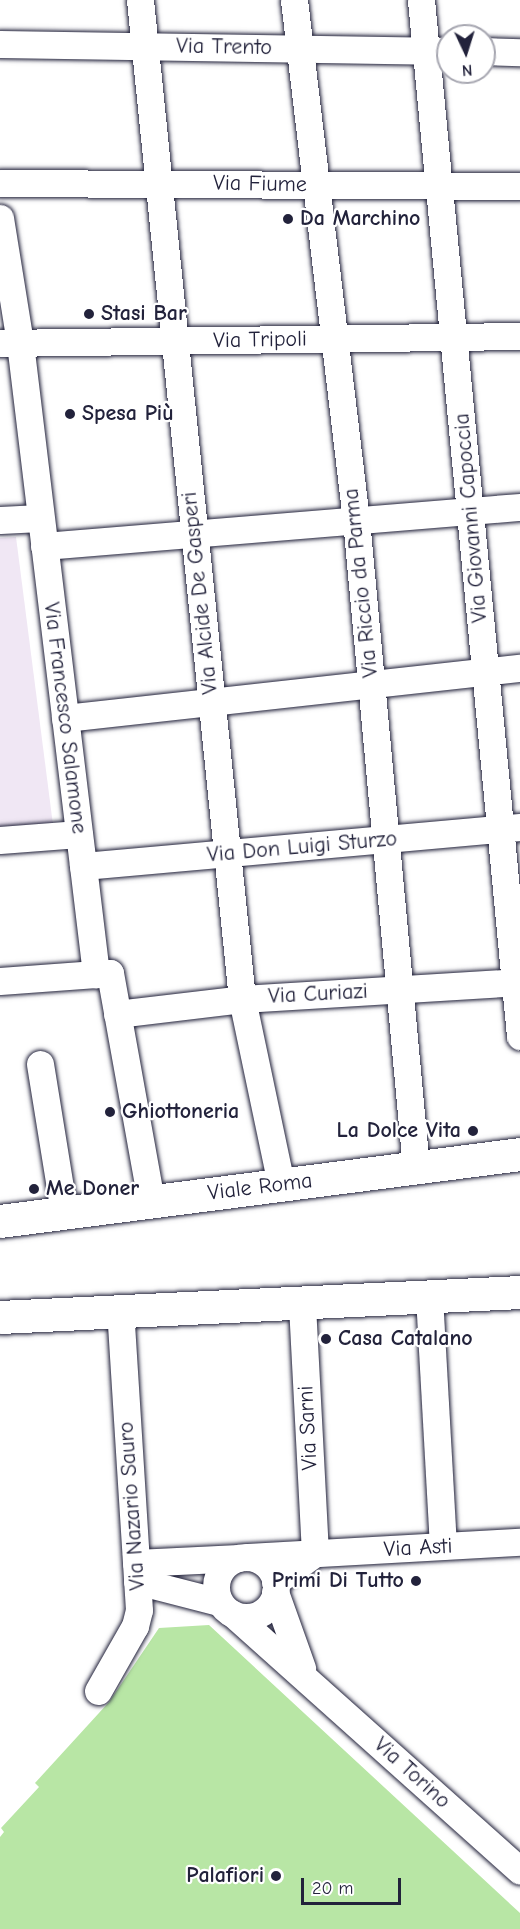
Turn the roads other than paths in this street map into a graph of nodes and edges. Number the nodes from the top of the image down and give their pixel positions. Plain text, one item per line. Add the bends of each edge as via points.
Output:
1 (140, 0) edge
2 (294, 0) edge
3 (421, 0) edge
4 (0, 44) edge
5 (145, 46) junction
6 (436, 47) edge
7 (300, 48) junction
8 (436, 50) edge
9 (496, 51) edge
10 (520, 52) edge
11 (437, 84) edge
12 (0, 183) edge
13 (158, 183) junction
14 (313, 185) junction
15 (438, 185) junction
16 (520, 186) edge
17 (0, 218) edge
18 (520, 336) edge
19 (453, 338) junction
20 (334, 339) junction
21 (173, 341) junction
22 (10, 343) edge
23 (520, 507) edge
24 (470, 511) junction
25 (40, 518) junction
26 (0, 520) edge
27 (356, 520) junction
28 (193, 534) junction
29 (44, 546) junction
30 (520, 668) edge
31 (485, 672) junction
32 (371, 685) junction
33 (211, 703) junction
34 (65, 718) junction
35 (510, 828) edge
36 (79, 834) junction
37 (387, 839) junction
38 (0, 840) edge
39 (226, 853) junction
40 (83, 866) junction
41 (96, 974) junction
42 (0, 981) edge
43 (517, 982) edge
44 (401, 989) junction
45 (242, 999) junction
46 (117, 1014) junction
47 (520, 1035) edge
48 (40, 1064) dead end
49 (520, 1154) edge
50 (416, 1168) junction
51 (281, 1184) junction
52 (151, 1200) junction
53 (64, 1212) junction
54 (0, 1221) edge
55 (520, 1292) edge
56 (429, 1296) junction
57 (302, 1302) junction
58 (120, 1312) junction
59 (0, 1317) edge
60 (520, 1542) edge
61 (443, 1546) junction
62 (315, 1553) junction
63 (244, 1558) junction
64 (136, 1572) junction
65 (275, 1587) junction
66 (226, 1608) junction
67 (305, 1674) junction
68 (98, 1690) dead end
69 (520, 1871) edge

1 - 5 street, Via Alcide De Gasperi
2 - 7 street, Via Riccio da Parma
3 - 6 street, Via Giovanni Capoccia
4 - 5 street, Via Trento
5 - 7 street, Via Trento
5 - 13 street, Via Alcide De Gasperi
7 - 8 street, Via Trento
7 - 14 street, Via Riccio da Parma
9 - 10 street
11 - 15 street, Via Giovanni Capoccia
12 - 13 street, Via Fiume
13 - 14 street, Via Fiume
13 - 21 street, Via Alcide De Gasperi
14 - 15 street, Via Fiume
14 - 20 street, Via Riccio da Parma
15 - 16 street, Via Fiume
15 - 19 street, Via Giovanni Capoccia
17 - 22 street, Via Francesco Salamone
18 - 19 street, Via Tripoli
19 - 20 street, Via Tripoli
19 - 24 street, Via Giovanni Capoccia
20 - 21 street, Via Tripoli
20 - 27 street, Via Riccio da Parma
21 - 22 street, Via Tripoli
21 - 28 street, Via Alcide De Gasperi
22 - 25 street, Via Francesco Salamone
23 - 24 street
24 - 27 street
24 - 31 street, Via Giovanni Capoccia
25 - 26 street
25 - 29 street, Via Francesco Salamone
27 - 28 street
27 - 32 street, Via Riccio da Parma
28 - 29 street
28 - 33 street, Via Alcide De Gasperi
29 - 34 street, Via Francesco Salamone
30 - 31 street
31 - 32 street
31 - 35 street, Via Giovanni Capoccia
32 - 33 street
32 - 37 street, Via Riccio da Parma
33 - 34 street
33 - 39 street, Via Alcide De Gasperi
34 - 36 street, Via Francesco Salamone
35 - 37 street, Via Don Luigi Sturzo
35 - 43 street, Via Giovanni Capoccia
36 - 38 street
36 - 40 street, Via Francesco Salamone
37 - 39 street, Via Don Luigi Sturzo
37 - 44 street, Via Riccio da Parma
39 - 40 street, Via Don Luigi Sturzo
39 - 45 street, Via Alcide De Gasperi
40 - 41 street, Via Francesco Salamone
41 - 42 street
41 - 46 street via 110,973
43 - 44 street, Via Curiazi
43 - 47 street, Via Giovanni Capoccia
44 - 45 street, Via Curiazi
44 - 50 street, Via Riccio da Parma
45 - 46 street, Via Curiazi
45 - 51 street, Via Alcide De Gasperi
46 - 52 street
48 - 53 street
49 - 50 street, Viale Roma
50 - 51 street, Viale Roma
51 - 52 street, Viale Roma
52 - 53 street, Viale Roma
53 - 54 street, Viale Roma
55 - 56 street
56 - 57 street
56 - 61 street
57 - 58 street
57 - 62 street, Via Sarni
58 - 59 street
58 - 64 street, Via Nazario Sauro
60 - 61 street, Via Asti
61 - 62 street, Via Asti
62 - 63 street, Via Asti
62 - 65 street
63 - 64 street, Via Asti
63 - 65 street via 266,1565
63 - 66 street via 218,1575 216,1593
64 - 66 street
64 - 68 street, Via Nazario Sauro via 139,1610 135,1626
65 - 66 street via 260,1614
65 - 67 street, Via Torino
66 - 67 street, Via Torino
67 - 69 street, Via Torino

